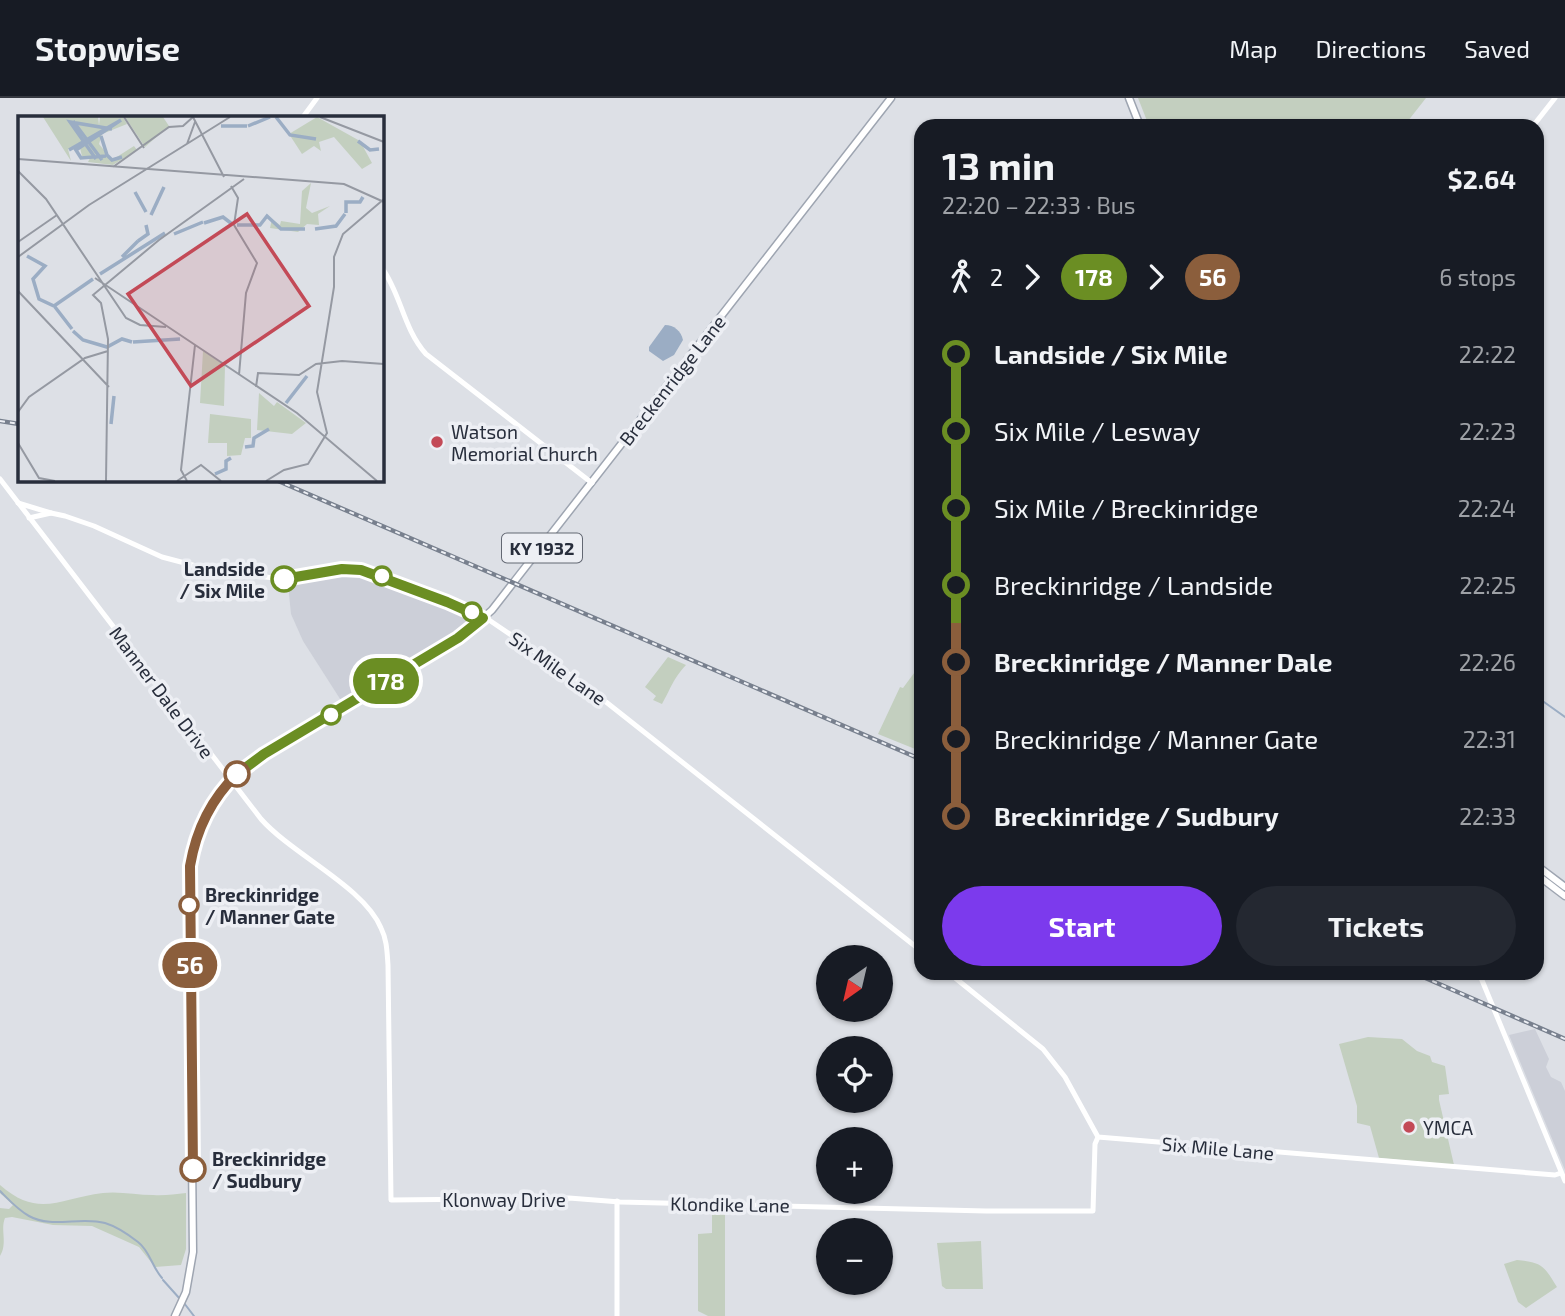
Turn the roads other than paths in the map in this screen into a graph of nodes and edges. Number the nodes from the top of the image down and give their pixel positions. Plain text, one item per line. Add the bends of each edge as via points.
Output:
1 (317, 98) edge
2 (891, 98) edge
3 (1129, 98) edge
4 (1555, 98) edge
5 (304, 116) edge
6 (1137, 119) edge
7 (1539, 119) edge
8 (383, 270) edge
9 (0, 480) edge
10 (592, 483) junction
11 (18, 503) junction
12 (51, 513) junction
13 (29, 518) junction
14 (483, 618) junction
15 (231, 780) junction
16 (1544, 871) edge
17 (1544, 880) edge
18 (1565, 887) edge
19 (1565, 896) edge
20 (914, 945) edge
21 (958, 980) edge
22 (1482, 980) edge
23 (1097, 1137) junction
24 (1561, 1172) junction
25 (1565, 1181) edge
26 (391, 1199) joint
27 (617, 1201) junction
28 (177, 1313) edge
29 (617, 1316) edge

1 - 5 street
2 - 10 main road, Breckenridge Lane / KY 1932
3 - 6 main road
4 - 7 street
8 - 10 street via 410,331 426,354
9 - 11 street
10 - 14 main road, Breckenridge Lane / KY 1932
11 - 12 street, Six Mile Lane
11 - 13 street
12 - 13 street, Six Mile Lane
12 - 14 street, Six Mile Lane via 200,568 284,579 361,570
13 - 15 street, Manner Dale Drive
14 - 15 main road, Breckenridge Lane / KY 1932 via 458,638 264,754
14 - 20 street, Six Mile Lane via 582,684
15 - 26 street, Manner Dale Drive via 269,828 366,904 382,929 388,965
15 - 28 main road, Breckenridge Lane / KY 1932 via 200,828 189,877 193,1248 186,1292
16 - 18 main road
17 - 19 main road
21 - 23 street via 1043,1049 1065,1077
22 - 24 street
23 - 24 street, Six Mile Lane
23 - 27 street, Klondike Lane via 1093,1211
24 - 25 street
26 - 27 street, Klonway Drive
27 - 29 street

